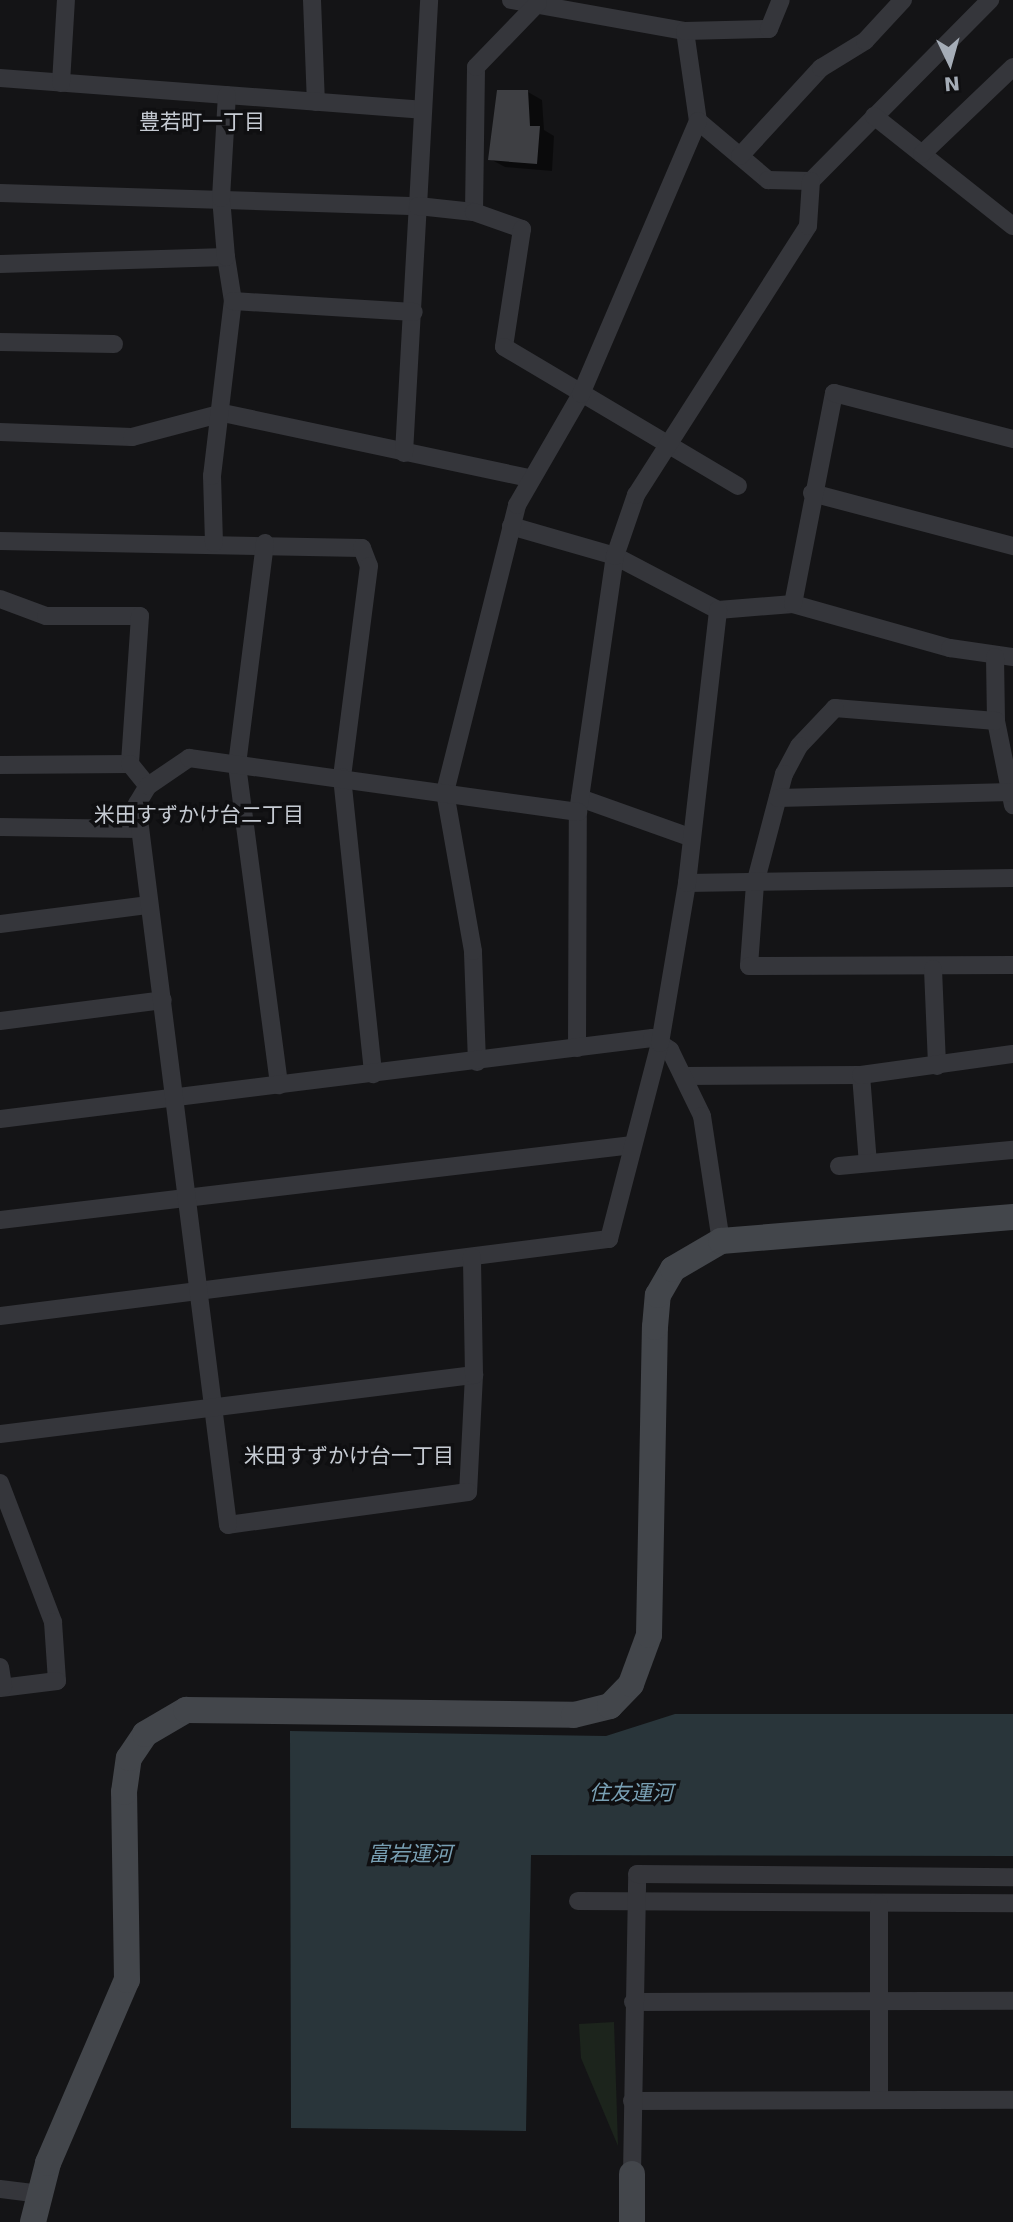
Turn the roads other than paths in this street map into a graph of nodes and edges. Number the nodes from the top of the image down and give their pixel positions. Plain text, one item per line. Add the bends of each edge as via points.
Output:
1 (65, 0) edge
2 (312, 0) edge
3 (429, 0) edge
4 (511, 0) edge
5 (781, 0) edge
6 (902, 0) edge
7 (990, 0) edge
8 (532, 2) edge
9 (685, 31) junction
10 (1013, 67) edge
11 (0, 78) edge
12 (61, 83) junction
13 (227, 95) junction
14 (316, 102) junction
15 (422, 110) junction
16 (874, 116) junction
17 (698, 121) junction
18 (922, 154) junction
19 (740, 156) junction
20 (811, 181) junction
21 (0, 193) edge
22 (221, 198) junction
23 (418, 206) junction
24 (474, 212) junction
25 (1013, 226) edge
26 (226, 257) junction
27 (0, 264) edge
28 (233, 301) junction
29 (414, 312) junction
30 (0, 342) edge
31 (114, 344) dead end
32 (581, 394) junction
33 (223, 413) junction
34 (0, 432) edge
35 (1013, 439) edge
36 (671, 448) junction
37 (404, 453) junction
38 (530, 478) junction
39 (738, 486) dead end
40 (812, 493) junction
41 (511, 526) junction
42 (0, 541) edge
43 (214, 543) junction
44 (265, 543) junction
45 (1013, 545) edge
46 (615, 556) junction
47 (0, 599) edge
48 (793, 604) junction
49 (718, 610) junction
50 (1004, 657) edge
51 (996, 721) junction
52 (130, 764) junction
53 (0, 765) edge
54 (237, 765) junction
55 (342, 777) junction
56 (148, 786) junction
57 (445, 792) junction
58 (778, 798) junction
59 (1012, 798) edge
60 (579, 805) junction
61 (0, 827) edge
62 (138, 829) junction
63 (687, 836) junction
64 (1013, 878) edge
65 (687, 883) junction
66 (755, 884) junction
67 (149, 905) junction
68 (0, 924) edge
69 (1013, 965) edge
70 (933, 969) junction
71 (163, 1000) junction
72 (0, 1021) edge
73 (660, 1043) junction
74 (578, 1048) junction
75 (1013, 1054) edge
76 (477, 1062) junction
77 (936, 1066) junction
78 (373, 1074) junction
79 (861, 1074) junction
80 (683, 1076) junction
81 (279, 1085) junction
82 (177, 1098) junction
83 (0, 1119) edge
84 (633, 1145) junction
85 (1013, 1150) edge
86 (868, 1163) junction
87 (839, 1166) dead end
88 (187, 1197) junction
89 (1013, 1217) edge
90 (0, 1220) edge
91 (722, 1241) junction
92 (472, 1257) junction
93 (200, 1292) junction
94 (0, 1316) edge
95 (474, 1376) junction
96 (215, 1409) junction
97 (0, 1434) edge
98 (0, 1483) edge
99 (0, 1667) edge
100 (1, 1688) edge
101 (1013, 1877) edge
102 (578, 1900) dead end
103 (634, 1901) junction
104 (879, 1903) junction
105 (1013, 1903) edge
106 (879, 2001) junction
107 (1013, 2001) edge
108 (633, 2002) junction
109 (879, 2100) junction
110 (1013, 2100) edge
111 (632, 2101) junction
112 (632, 2174) joint
113 (0, 2189) edge
114 (39, 2194) junction
115 (33, 2222) edge
116 (632, 2222) edge

1 - 12 street
2 - 14 street
3 - 15 street
4 - 8 street
5 - 9 street via 769,29
6 - 19 street via 865,41 821,68
7 - 16 street
8 - 9 street
8 - 24 street via 476,67
9 - 17 street
10 - 18 street
11 - 12 street
12 - 13 street
13 - 14 street
13 - 22 street
14 - 15 street
15 - 23 street
16 - 18 street
16 - 20 street
17 - 19 street
17 - 32 street
18 - 25 street
19 - 20 street via 768,180
20 - 36 street via 808,226
21 - 22 street
22 - 23 street
22 - 26 street
23 - 24 street
23 - 29 street
24 - 32 street via 523,229 504,347
26 - 27 street
26 - 28 street
28 - 29 street
28 - 33 street
29 - 37 street
30 - 31 street
32 - 36 street
32 - 38 street
33 - 34 street via 132,437
33 - 37 street
33 - 43 street via 212,476
35 - 40 street via 834,393
36 - 39 street
36 - 46 street via 636,495
37 - 38 street
38 - 41 street
40 - 45 street
40 - 48 street
41 - 46 street
41 - 57 street
42 - 43 street
43 - 44 street
44 - 54 street
44 - 55 street via 362,548 369,566
46 - 49 street
46 - 60 street
47 - 52 street via 46,616 140,616
48 - 49 street
48 - 50 street
49 - 63 street
50 - 51 street
51 - 58 street via 835,708 799,746
51 - 59 street
52 - 53 street
52 - 56 street
54 - 55 street
54 - 56 street via 190,758
54 - 81 street
55 - 57 street
55 - 78 street
56 - 62 street via 137,804
57 - 60 street
57 - 76 street via 473,951
58 - 59 street
58 - 66 street
60 - 63 street
60 - 74 street
61 - 62 street
62 - 67 street
63 - 65 street
64 - 66 street
65 - 66 street
65 - 73 street
66 - 70 street via 749,966
67 - 68 street
67 - 71 street
69 - 70 street
70 - 77 street
71 - 72 street
71 - 82 street
73 - 74 street via 652,1038
73 - 80 street
73 - 84 street
74 - 76 street
75 - 77 street
76 - 78 street
77 - 79 street
78 - 81 street
79 - 80 street
79 - 86 street
80 - 91 street via 702,1116
81 - 82 street
82 - 83 street
82 - 88 street
84 - 88 street
84 - 92 street via 609,1239
85 - 86 street
86 - 87 street
88 - 90 street
88 - 93 street
89 - 91 street
91 - 114 street via 673,1269 658,1296 649,1635 631,1684 610,1706 574,1715 186,1710 145,1734 129,1758 124,1792 127,1980
92 - 93 street
92 - 95 street
93 - 94 street
93 - 96 street
95 - 96 street
95 - 96 street via 468,1492 228,1525
96 - 97 street
98 - 100 street via 53,1622 57,1681
99 - 100 street
101 - 103 street via 636,1874
102 - 103 street
103 - 104 street
103 - 108 street
104 - 105 street
104 - 106 street
106 - 107 street
106 - 108 street
106 - 109 street
108 - 111 street
109 - 110 street
109 - 111 street
111 - 112 street
112 - 116 street
113 - 114 street
114 - 115 street

